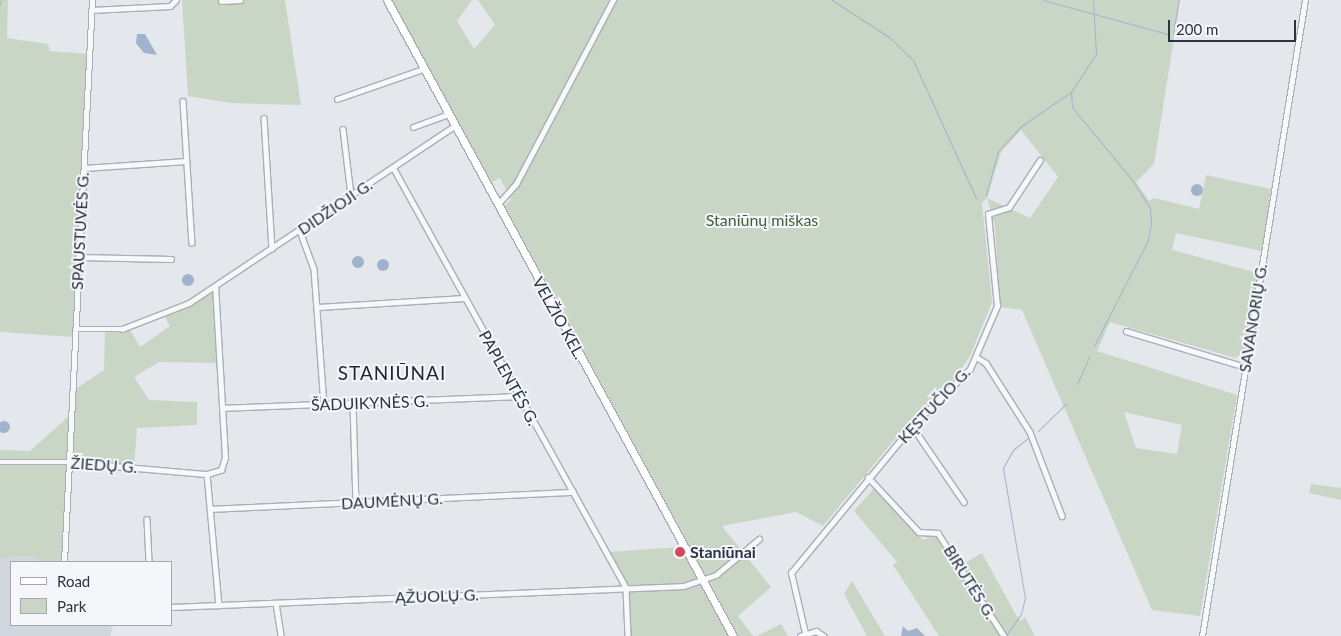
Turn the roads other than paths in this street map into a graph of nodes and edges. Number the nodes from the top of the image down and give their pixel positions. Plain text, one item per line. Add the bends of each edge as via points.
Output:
1 (92, 0) edge
2 (176, 0) edge
3 (240, 0) edge
4 (387, 0) edge
5 (613, 0) edge
6 (1305, 0) edge
7 (221, 1) edge
8 (91, 10) junction
9 (423, 69) junction
10 (337, 100) dead end
11 (183, 101) dead end
12 (448, 114) junction
13 (264, 118) dead end
14 (454, 126) junction
15 (414, 127) dead end
16 (343, 129) dead end
17 (1040, 160) dead end
18 (186, 161) junction
19 (393, 167) junction
20 (84, 168) junction
21 (351, 195) junction
22 (497, 205) junction
23 (300, 231) junction
24 (192, 243) dead end
25 (272, 249) junction
26 (78, 258) junction
27 (171, 259) dead end
28 (215, 287) junction
29 (464, 298) junction
30 (318, 307) junction
31 (75, 329) junction
32 (1126, 331) dead end
33 (976, 357) junction
34 (1246, 367) junction
35 (518, 396) junction
36 (353, 403) junction
37 (324, 405) junction
38 (222, 408) junction
39 (912, 426) junction
40 (0, 462) edge
41 (68, 462) junction
42 (207, 474) junction
43 (868, 477) junction
44 (573, 492) junction
45 (964, 502) dead end
46 (356, 503) junction
47 (211, 509) junction
48 (1062, 516) dead end
49 (146, 519) dead end
50 (759, 540) dead end
51 (64, 561) edge
52 (149, 561) edge
53 (703, 581) junction
54 (626, 588) junction
55 (276, 603) junction
56 (218, 605) junction
57 (172, 607) edge
58 (805, 633) junction
59 (281, 636) edge
60 (628, 636) edge
61 (733, 636) edge
62 (800, 636) edge
63 (824, 636) edge
64 (1004, 636) edge
65 (1202, 636) edge

1 - 8 street, SPAUSTUVĖS G.
2 - 8 street via 170,6
3 - 7 street
4 - 9 main road, VELŽIO KEL.
5 - 22 street via 516,184
6 - 34 street, SAVANORIŲ G.
8 - 20 street, SPAUSTUVĖS G.
9 - 10 street
9 - 12 main road, VELŽIO KEL.
11 - 18 street
12 - 14 main road, VELŽIO KEL.
12 - 15 street
13 - 25 street
14 - 19 street, DIDŽIOJI G.
14 - 22 main road, VELŽIO KEL.
16 - 21 street
17 - 33 street, KĘSTUČIO G. via 1009,207 988,214 997,306
18 - 20 street
18 - 24 street
19 - 21 street, DIDŽIOJI G.
19 - 29 street, PAPLENTĖS G.
20 - 26 street, SPAUSTUVĖS G.
21 - 23 street, DIDŽIOJI G.
22 - 53 main road, VELŽIO KEL.
23 - 25 street, DIDŽIOJI G.
23 - 30 street via 312,260
25 - 28 street, DIDŽIOJI G.
26 - 27 street
26 - 31 street, SPAUSTUVĖS G.
28 - 31 street, DIDŽIOJI G. via 189,303 122,329
28 - 38 street
29 - 30 street
29 - 35 street, PAPLENTĖS G.
30 - 37 street
31 - 41 street, SPAUSTUVĖS G.
32 - 34 street
33 - 39 street, KĘSTUČIO G. via 962,378
33 - 48 street via 986,363 1030,432
34 - 65 street, SAVANORIŲ G.
35 - 36 street, ŠADUIKYNĖS G.
35 - 44 street, PAPLENTĖS G.
36 - 37 street, ŠADUIKYNĖS G.
36 - 46 street
37 - 38 street, ŠADUIKYNĖS G.
38 - 42 street via 225,462 219,472
39 - 43 street, KĘSTUČIO G.
39 - 45 street
40 - 41 street, ŽIEDŲ G.
41 - 42 street, ŽIEDŲ G.
41 - 51 street, SPAUSTUVĖS G.
42 - 47 street
43 - 58 street, KĘSTUČIO G. via 791,573
43 - 64 street, BIRUTĖS G. via 919,532 938,533
44 - 46 street, DAUMĖNŲ G.
44 - 54 street, PAPLENTĖS G.
46 - 47 street, DAUMĖNŲ G.
47 - 56 street
49 - 52 street
50 - 53 street
53 - 54 street, ĄŽUOLŲ G.
53 - 61 main road, VELŽIO KEL.
54 - 55 street, ĄŽUOLŲ G.
54 - 60 street
55 - 56 street, ĄŽUOLŲ G.
55 - 59 street
56 - 57 street, ĄŽUOLŲ G.
58 - 62 street
58 - 63 street via 816,631

